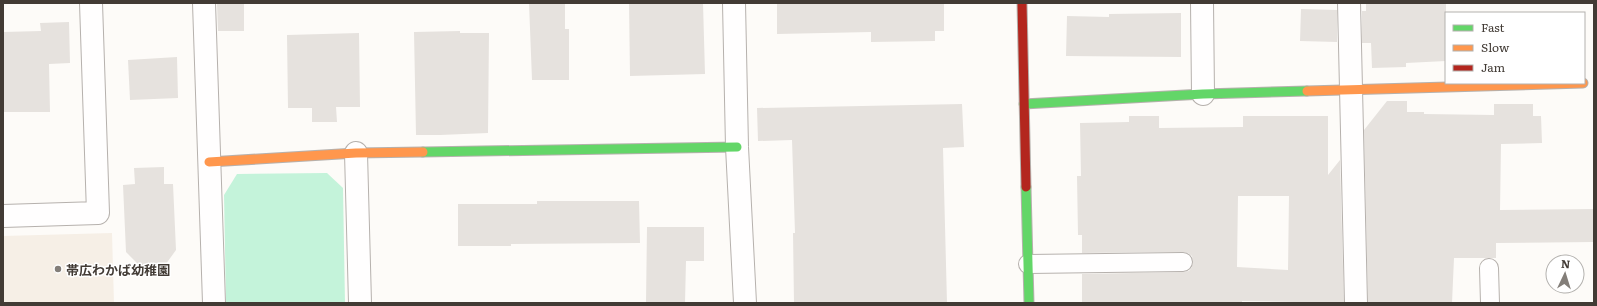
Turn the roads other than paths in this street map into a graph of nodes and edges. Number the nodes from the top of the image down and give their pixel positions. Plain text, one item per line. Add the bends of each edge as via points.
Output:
1 (92, 3) edge
2 (204, 3) edge
3 (734, 3) edge
4 (1022, 3) edge
5 (1202, 3) edge
6 (1349, 3) edge
7 (1550, 84) edge
8 (1351, 90) junction
9 (1203, 94) junction
10 (1024, 104) junction
11 (737, 147) junction
12 (356, 153) junction
13 (209, 162) junction
14 (3, 216) edge
15 (1183, 262) dead end
16 (1028, 264) junction
17 (1489, 268) dead end
18 (214, 303) edge
19 (360, 303) edge
20 (745, 303) edge
21 (1029, 303) edge
22 (1356, 303) edge
23 (1490, 303) edge

1 - 14 street via 98,213
2 - 13 street
3 - 11 street
4 - 10 street
5 - 9 street
6 - 8 street
7 - 8 street
8 - 9 street
8 - 22 street
9 - 10 street
10 - 16 street
11 - 12 street
11 - 20 street
12 - 13 street
12 - 19 street
13 - 18 street
15 - 16 lane
16 - 21 street
17 - 23 lane

